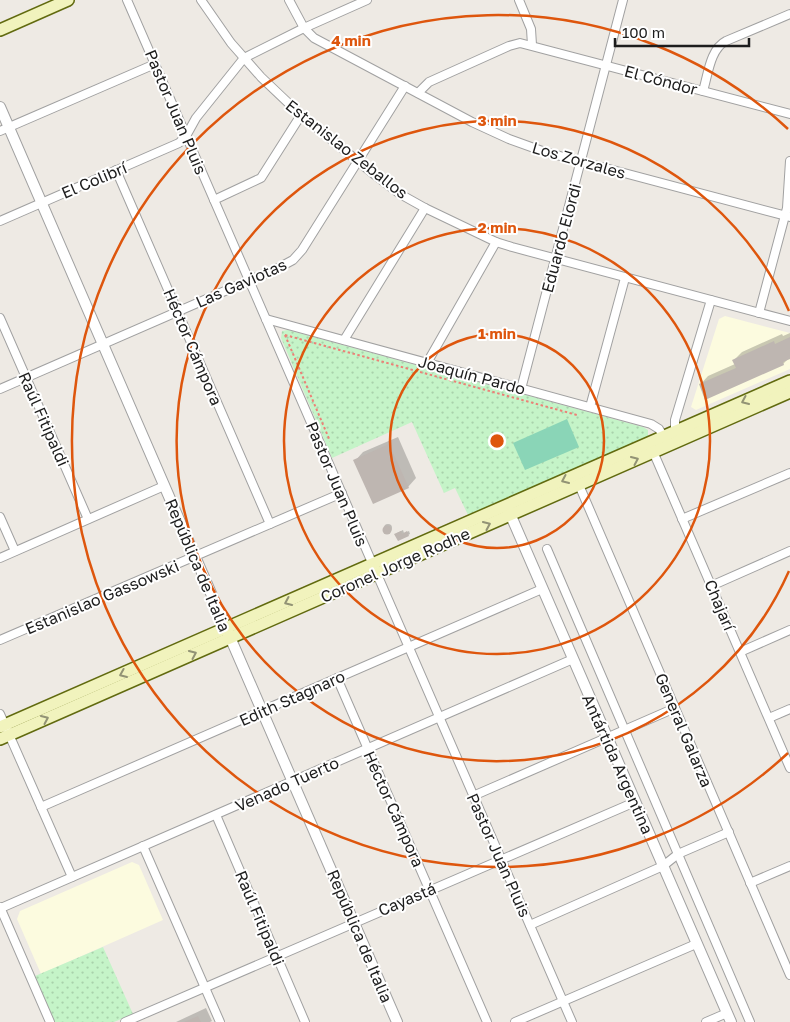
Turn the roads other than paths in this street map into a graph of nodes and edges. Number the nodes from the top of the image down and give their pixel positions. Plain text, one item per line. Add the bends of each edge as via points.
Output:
1 (68, 0) edge
2 (128, 0) edge
3 (201, 0) edge
4 (289, 0) edge
5 (367, 0) edge
6 (519, 0) edge
7 (623, 0) edge
8 (790, 14) edge
9 (304, 28) junction
10 (0, 30) edge
11 (532, 45) junction
12 (244, 58) junction
13 (155, 64) junction
14 (606, 65) junction
15 (405, 86) junction
16 (703, 91) junction
17 (418, 93) junction
18 (0, 107) edge
19 (790, 114) edge
20 (301, 115) junction
21 (4, 129) edge
22 (186, 136) junction
23 (357, 161) junction
24 (581, 161) junction
25 (790, 162) edge
26 (116, 170) junction
27 (214, 200) junction
28 (42, 203) junction
29 (426, 208) junction
30 (788, 217) edge
31 (0, 221) edge
32 (496, 242) junction
33 (555, 260) junction
34 (625, 278) junction
35 (249, 280) junction
36 (711, 300) junction
37 (178, 311) junction
38 (759, 313) junction
39 (0, 318) edge
40 (266, 319) junction
41 (790, 321) edge
42 (344, 340) junction
43 (103, 344) junction
44 (428, 363) junction
45 (26, 377) junction
46 (790, 381) edge
47 (521, 388) junction
48 (0, 389) edge
49 (790, 392) edge
50 (590, 407) junction
51 (679, 436) junction
52 (666, 441) junction
53 (651, 448) junction
54 (790, 473) edge
55 (579, 485) junction
56 (164, 486) junction
57 (342, 493) junction
58 (508, 510) junction
59 (0, 517) edge
60 (682, 519) junction
61 (88, 520) junction
62 (270, 524) junction
63 (547, 549) dead end
64 (15, 551) junction
65 (790, 551) edge
66 (195, 556) junction
67 (0, 558) edge
68 (374, 569) junction
69 (711, 586) junction
70 (542, 589) junction
71 (790, 630) edge
72 (228, 633) junction
73 (0, 640) edge
74 (408, 647) junction
75 (740, 652) junction
76 (573, 659) junction
77 (337, 678) junction
78 (675, 708) junction
79 (790, 709) edge
80 (262, 711) junction
81 (439, 717) junction
82 (769, 718) junction
83 (3, 728) edge
84 (625, 730) junction
85 (607, 738) junction
86 (368, 748) junction
87 (790, 768) edge
88 (293, 781) junction
89 (473, 796) junction
90 (635, 802) junction
91 (41, 807) junction
92 (216, 815) junction
93 (729, 832) junction
94 (143, 846) junction
95 (678, 854) junction
96 (501, 859) junction
97 (663, 866) junction
98 (790, 866) edge
99 (72, 877) junction
100 (750, 883) junction
101 (429, 890) junction
102 (0, 907) edge
103 (354, 922) junction
104 (530, 925) junction
105 (696, 944) junction
106 (277, 956) junction
107 (790, 975) edge
108 (205, 987) junction
109 (563, 1001) junction
110 (729, 1018) edge
111 (50, 1022) edge
112 (125, 1022) edge
113 (220, 1022) edge
114 (306, 1022) edge
115 (397, 1022) edge
116 (487, 1022) edge
117 (515, 1022) edge
118 (572, 1022) edge
119 (706, 1022) edge
120 (750, 1022) edge

1 - 10 main road
2 - 13 street, Pastor Juan Pluis
3 - 12 street, Estanislao Zeballos
4 - 9 street, Los Zorzales
5 - 9 street
6 - 11 street via 531,29
7 - 14 street, Eduardo Elordi
8 - 16 street via 719,46
9 - 12 street
9 - 15 street, Los Zorzales via 318,40
11 - 14 street, El Cóndor
11 - 17 street via 520,43 509,46 429,82
12 - 20 street, Estanislao Zeballos
12 - 22 street via 196,118
13 - 21 street
13 - 22 street, Pastor Juan Pluis
14 - 16 street, El Cóndor
14 - 24 street, Eduardo Elordi
15 - 17 street, Los Zorzales
15 - 23 street, Las Gaviotas
16 - 19 street, El Cóndor
17 - 24 street, Los Zorzales via 509,139
18 - 21 street, República de Italia
20 - 23 street, Estanislao Zeballos
20 - 27 street via 261,178
21 - 28 street, República de Italia
22 - 26 street, El Colibrí via 179,143
22 - 27 street, Pastor Juan Pluis
23 - 29 street, Estanislao Zeballos via 400,194
23 - 35 street, Las Gaviotas via 298,255 287,264
24 - 30 street, Los Zorzales
24 - 33 street, Eduardo Elordi
25 - 30 street
26 - 28 street, El Colibrí
26 - 37 street, Héctor Cámpora
27 - 35 street, Pastor Juan Pluis
28 - 31 street, El Colibrí
28 - 43 street, República de Italia
29 - 32 street, Estanislao Zeballos
29 - 42 street
30 - 38 street
32 - 33 street, Estanislao Zeballos
32 - 44 street
33 - 34 street, Estanislao Zeballos
33 - 47 street, Eduardo Elordi
34 - 36 street, Estanislao Zeballos
34 - 50 street
35 - 37 street, Las Gaviotas
35 - 40 street, Pastor Juan Pluis
36 - 38 street, Estanislao Zeballos
36 - 51 street via 676,418
37 - 43 street, Las Gaviotas
37 - 62 street, Héctor Cámpora
38 - 41 street, Estanislao Zeballos
39 - 45 street, Raúl Fitipaldi
40 - 42 street, Joaquín Pardo
40 - 57 street, Pastor Juan Pluis
42 - 44 street, Joaquín Pardo
43 - 45 street, Las Gaviotas
43 - 56 street, República de Italia
44 - 47 street, Joaquín Pardo
45 - 48 street, Las Gaviotas
45 - 61 street, Raúl Fitipaldi
46 -> 51 main road, Coronel Jorge Rodhe
47 - 50 street, Joaquín Pardo
49 - 51 main road, Coronel Jorge Rodhe
50 - 52 street, Joaquín Pardo via 651,424 659,428
51 - 52 main road, Coronel Jorge Rodhe
52 - 53 main road, Coronel Jorge Rodhe
55 -> 53 main road, Coronel Jorge Rodhe
53 -> 58 main road, Coronel Jorge Rodhe
53 - 60 street, Chajarí
54 - 60 street
55 - 58 main road, Coronel Jorge Rodhe
55 - 78 street, General Galarza
56 - 61 street
56 - 66 street, República de Italia
57 - 62 street, Estanislao Gassowski
57 - 68 street, Pastor Juan Pluis
58 - 68 main road, Coronel Jorge Rodhe
58 - 70 street, Antártida Argentina
59 - 64 street
60 - 69 street, Chajarí
61 - 64 street
62 - 66 street, Estanislao Gassowski
63 - 84 street
64 - 67 street
65 - 69 street
66 - 72 street, República de Italia
66 - 73 street, Estanislao Gassowski
68 - 72 main road, Coronel Jorge Rodhe
68 - 74 street, Pastor Juan Pluis
69 - 75 street, Chajarí
70 - 74 street, Edith Stagnaro
70 - 76 street, Antártida Argentina
71 - 75 street
72 - 80 street, República de Italia
72 - 83 main road, Coronel Jorge Rodhe
74 - 77 street, Edith Stagnaro
74 - 81 street, Pastor Juan Pluis
75 - 82 street, Chajarí
76 - 81 street, Venado Tuerto
76 - 85 street, Antártida Argentina
77 - 80 street, Edith Stagnaro
77 - 86 street, Héctor Cámpora
78 - 84 street
78 - 93 street, General Galarza
79 - 82 street
80 - 88 street, República de Italia
80 - 91 street, Edith Stagnaro
81 - 86 street, Venado Tuerto
81 - 89 street, Pastor Juan Pluis
82 - 87 street, Chajarí
83 - 91 street
84 - 85 street
84 - 95 street
85 - 89 street
85 - 90 street, Antártida Argentina
86 - 88 street, Venado Tuerto
86 - 101 street, Héctor Cámpora
88 - 92 street, Venado Tuerto
88 - 103 street, República de Italia
89 - 96 street, Pastor Juan Pluis
90 - 96 street, Cayastá
90 - 97 street, Antártida Argentina
91 - 99 street
92 - 94 street, Venado Tuerto
92 - 106 street, Raúl Fitipaldi
93 - 95 street
93 - 100 street, General Galarza
94 - 99 street, Venado Tuerto
94 - 108 street
95 - 97 street
95 - 120 street
96 - 101 street, Cayastá
96 - 104 street, Pastor Juan Pluis
97 - 104 street
97 - 105 street, Antártida Argentina
98 - 100 street
99 - 102 street, Venado Tuerto
100 - 107 street, General Galarza
101 - 103 street, Cayastá
101 - 116 street, Héctor Cámpora
102 - 111 street
103 - 106 street, Cayastá
103 - 115 street, República de Italia
104 - 109 street, Pastor Juan Pluis
105 - 109 street
105 - 110 street, Antártida Argentina
106 - 108 street, Cayastá
106 - 114 street, Raúl Fitipaldi
108 - 112 street, Cayastá
108 - 113 street
109 - 117 street
109 - 118 street, Pastor Juan Pluis
110 - 119 street

